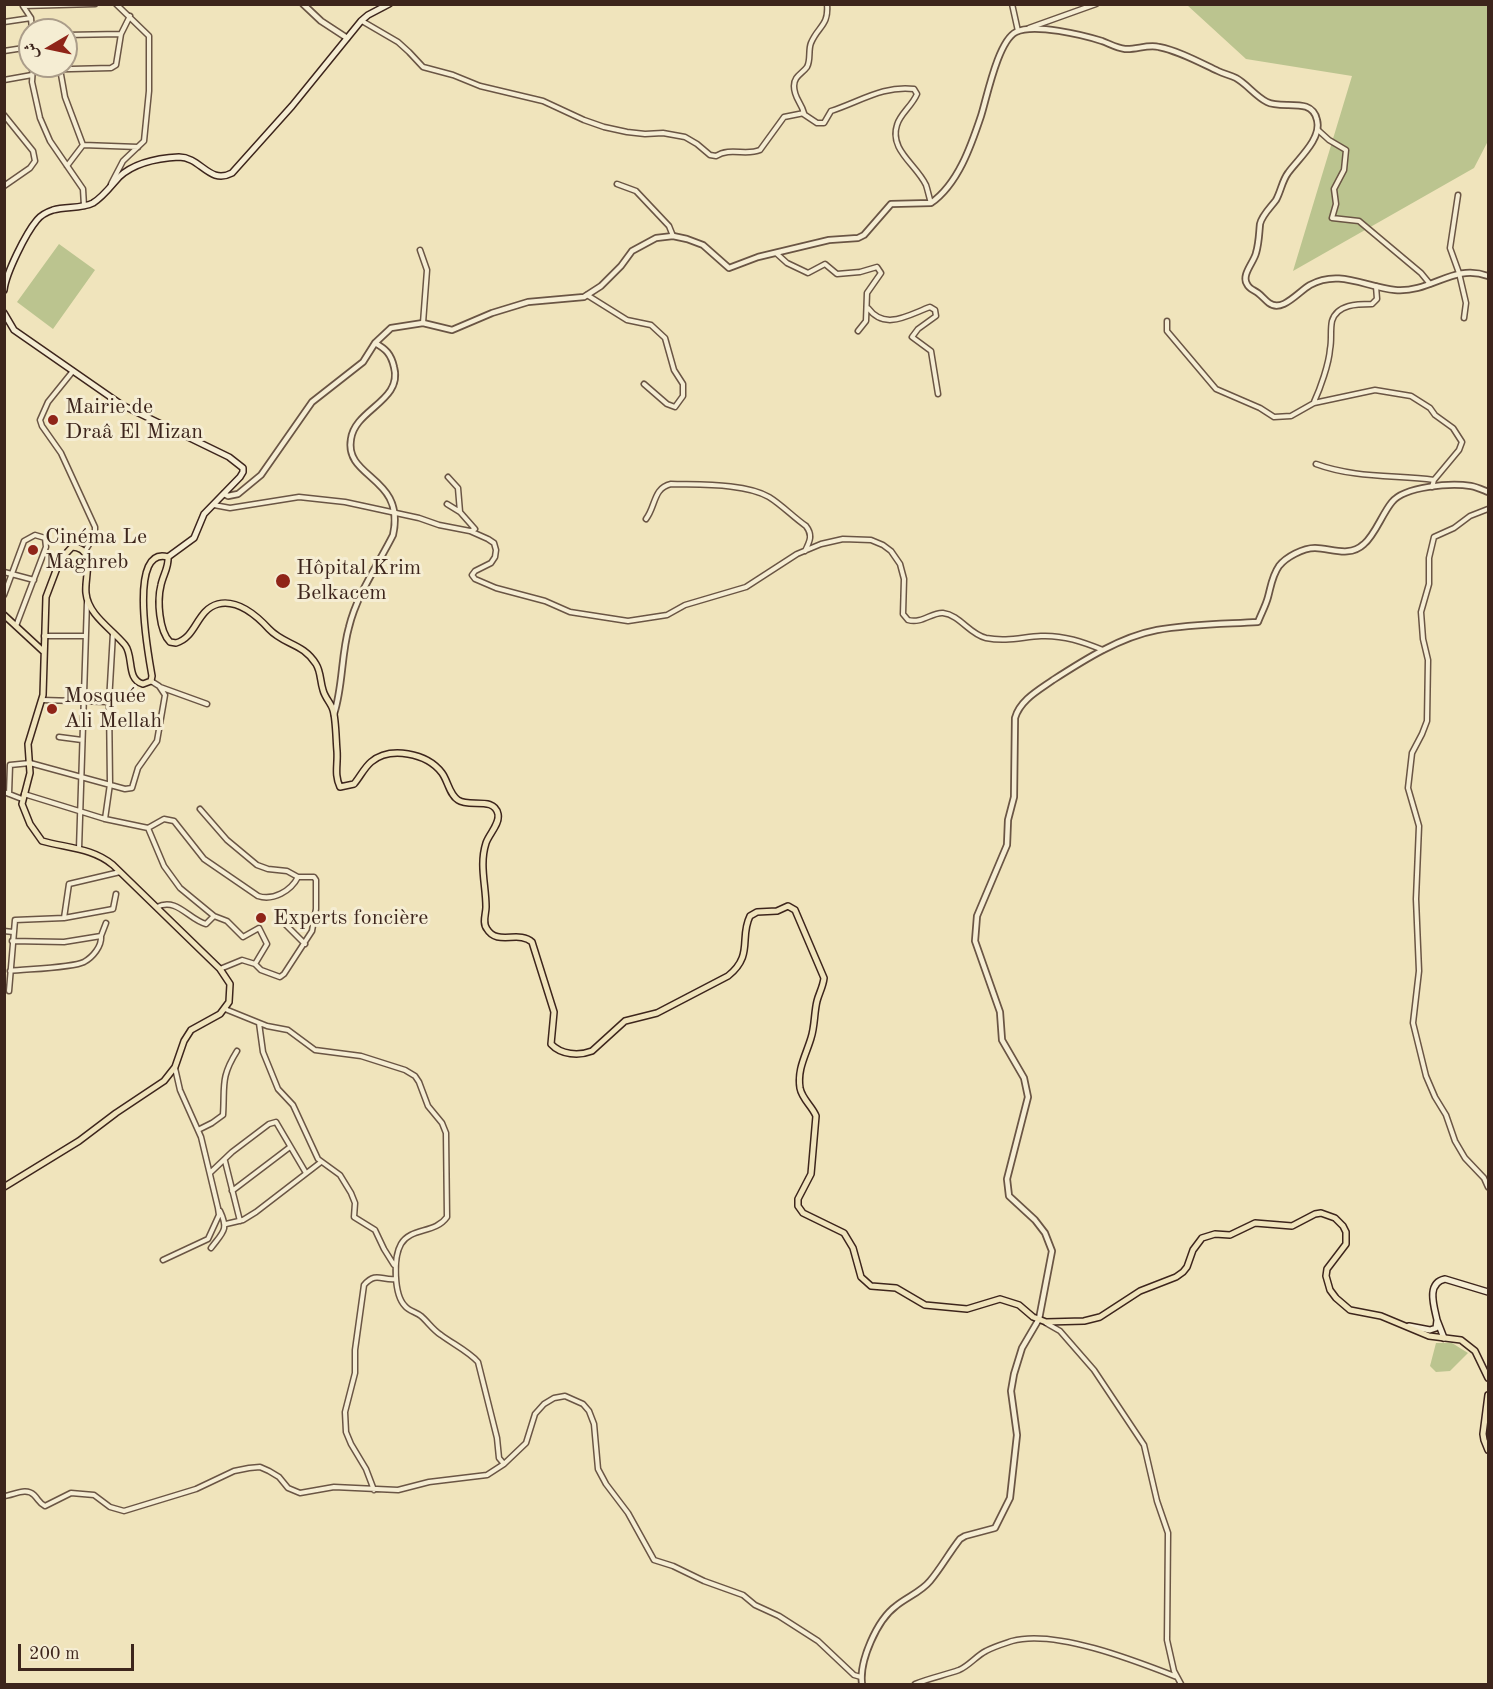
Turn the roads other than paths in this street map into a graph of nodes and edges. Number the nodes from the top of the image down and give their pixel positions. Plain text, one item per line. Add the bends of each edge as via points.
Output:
1 (95, 4) edge
2 (116, 4) edge
3 (303, 4) edge
4 (389, 4) edge
5 (827, 4) edge
6 (1012, 4) edge
7 (1096, 4) edge
8 (23, 5) edge
9 (130, 16) junction
10 (31, 18) edge
11 (361, 21) junction
12 (1020, 31) junction
13 (78, 34) edge
14 (121, 34) junction
15 (347, 38) junction
16 (78, 69) edge
17 (33, 78) edge
18 (62, 78) edge
19 (802, 113) junction
20 (4, 115) edge
21 (1318, 130) junction
22 (83, 145) junction
23 (138, 147) junction
24 (67, 166) junction
25 (617, 184) dead end
26 (4, 186) edge
27 (110, 188) junction
28 (1458, 195) dead end
29 (931, 203) junction
30 (84, 206) junction
31 (673, 236) junction
32 (420, 250) dead end
33 (776, 253) junction
34 (1459, 273) junction
35 (1488, 276) edge
36 (1376, 285) junction
37 (1431, 285) junction
38 (4, 290) edge
39 (587, 295) junction
40 (868, 307) junction
41 (4, 313) edge
42 (1464, 318) dead end
43 (1167, 321) dead end
44 (423, 322) junction
45 (858, 331) dead end
46 (375, 344) junction
47 (73, 370) junction
48 (644, 384) dead end
49 (938, 394) dead end
50 (1314, 403) junction
51 (1316, 464) dead end
52 (448, 477) dead end
53 (1434, 480) junction
54 (1432, 487) junction
55 (1488, 492) edge
56 (224, 494) junction
57 (447, 504) dead end
58 (213, 505) junction
59 (1488, 509) edge
60 (395, 512) junction
61 (460, 512) junction
62 (646, 519) dead end
63 (470, 531) junction
64 (85, 551) junction
65 (805, 551) junction
66 (168, 557) junction
67 (4, 572) edge
68 (13, 574) junction
69 (34, 580) junction
70 (4, 595) edge
71 (87, 599) junction
72 (4, 615) edge
73 (16, 626) junction
74 (113, 632) junction
75 (44, 636) junction
76 (85, 636) junction
77 (1104, 650) junction
78 (44, 652) junction
79 (151, 681) junction
80 (159, 687) junction
81 (42, 700) junction
82 (84, 701) junction
83 (109, 702) junction
84 (207, 704) dead end
85 (334, 714) junction
86 (59, 737) dead end
87 (82, 740) junction
88 (30, 763) junction
89 (82, 777) junction
90 (110, 784) junction
91 (7, 793) edge
92 (23, 796) junction
93 (200, 809) dead end
94 (81, 813) junction
95 (105, 819) junction
96 (148, 828) junction
97 (79, 849) junction
98 (121, 872) junction
99 (298, 877) junction
100 (116, 894) dead end
101 (157, 907) junction
102 (214, 916) junction
103 (64, 918) junction
104 (281, 920) dead end
105 (106, 923) dead end
106 (4, 932) edge
107 (13, 932) junction
108 (101, 936) junction
109 (12, 941) junction
110 (305, 944) junction
111 (255, 964) junction
112 (220, 969) junction
113 (10, 971) junction
114 (9, 991) dead end
115 (225, 1009) junction
116 (259, 1023) junction
117 (237, 1051) dead end
118 (175, 1067) junction
119 (198, 1130) junction
120 (290, 1147) junction
121 (225, 1160) junction
122 (321, 1162) junction
123 (211, 1172) junction
124 (306, 1173) junction
125 (4, 1187) edge
126 (1488, 1187) edge
127 (232, 1191) junction
128 (218, 1208) junction
129 (240, 1221) junction
130 (226, 1224) junction
131 (211, 1248) dead end
132 (163, 1260) dead end
133 (395, 1265) junction
134 (396, 1279) junction
135 (1488, 1292) edge
136 (1040, 1320) junction
137 (1437, 1320) junction
138 (1402, 1324) junction
139 (1444, 1338) junction
140 (1488, 1378) edge
141 (1488, 1395) edge
142 (1488, 1450) edge
143 (504, 1464) junction
144 (374, 1490) junction
145 (4, 1496) edge
146 (861, 1677) junction
147 (1177, 1677) junction
148 (862, 1684) edge
149 (915, 1684) edge
150 (1181, 1684) edge

1 - 8 street
2 - 9 street
3 - 15 street
4 - 11 main road
5 - 19 street via 824,26 812,41 807,66 794,83
6 - 12 street
7 - 12 street
8 - 10 street
9 - 14 street
9 - 23 street via 149,36 149,91 144,141
11 - 15 main road
11 - 19 street via 398,42 423,67 543,101 604,127 685,137 710,155 760,150 784,117
12 - 21 street via 1035,28 1128,49 1160,47 1235,77 1268,103 1307,106 1316,115
12 - 29 street via 1009,38 990,81 967,153 947,188
13 - 14 street
14 - 16 street via 116,66
15 - 27 main road via 232,173 215,176 194,160 173,158 129,169
17 - 24 street via 40,118
18 - 22 street
19 - 29 street via 824,123 831,111 885,90 914,89 913,103 898,122 896,145 926,186
20 - 26 street via 33,152 35,161
21 - 36 street via 1262,217 1246,283 1275,307 1312,284 1333,277
21 - 37 street via 1346,150 1344,170 1334,189 1336,204 1332,218 1359,221
22 - 23 street
22 - 24 street
23 - 27 street via 123,161
24 - 30 street via 82,189
25 - 31 street via 636,191 669,226
27 - 30 main road
28 - 34 street via 1450,248
29 - 33 street via 891,204 858,238 829,240
30 - 38 main road via 53,210 38,219 12,266
31 - 33 street via 704,245 729,268
31 - 39 street via 640,245 601,286
32 - 44 street via 427,270
33 - 40 street via 808,273 825,264 837,274 878,267 881,273 867,293
34 - 35 street
34 - 37 street
34 - 42 street via 1466,303
36 - 37 street via 1395,290
36 - 50 street via 1377,299 1372,304 1354,304 1334,315 1330,350
39 - 44 street via 528,302 452,330
39 - 48 street via 627,320 651,325 665,338 674,370 683,384 683,396 675,407
40 - 45 street via 866,321
40 - 49 street via 875,317 886,321 930,307 935,310 936,316 912,337 931,351
41 - 47 main road via 14,330
43 - 50 street via 1167,331 1216,389 1274,417 1291,416
44 - 46 street via 391,328
46 - 56 street via 357,368 312,402 261,475 238,494
46 - 60 street via 387,350 392,359 394,382 391,392 354,428 351,449 360,467 389,494
47 - 56 main road via 122,405 240,464 242,474
47 - 64 street via 48,402 40,420 61,453 95,527 95,535
50 - 53 street via 1375,390 1411,396 1430,408 1453,428 1462,445
51 - 53 street via 1355,475
52 - 61 street via 458,488
53 - 54 street
54 - 55 street via 1471,486
54 - 77 street via 1396,498 1364,544 1352,550 1316,548 1290,556 1279,566 1257,622 1154,631
56 - 58 main road
57 - 61 street
58 - 60 street via 230,508 299,497
58 - 66 main road via 204,514 194,538
59 - 126 street via 1434,537 1429,584 1421,612 1428,660 1427,721 1412,753 1408,788 1419,826 1419,971 1413,1023 1426,1076 1455,1141
60 - 63 street
60 - 85 street via 393,535 350,624
61 - 63 street via 475,529
62 - 65 street via 659,490 671,484 755,492 770,498 806,526 811,538
63 - 65 street via 494,543 496,549 491,563 472,575 475,579 570,612 628,621 667,615 685,605 746,587
64 - 71 main road
64 - 75 main road via 72,548 60,560 46,597
65 - 77 street via 843,539 883,544 900,564 904,579 903,614 908,620 946,613 982,637 1016,640 1054,636 1076,639
66 - 79 main road via 158,556 144,578 145,638
66 - 85 main road via 160,586 160,611 163,632 170,642 176,644 189,637 209,608 232,604 256,615 278,637 297,644 311,657
67 - 68 street
68 - 69 street
68 - 69 street via 24,542 39,536 45,538 46,547
68 - 70 street
69 - 73 street
71 - 74 main road
71 - 76 street
72 - 73 main road
73 - 78 main road
74 - 79 main road via 127,648 135,680 143,684
74 - 83 street
75 - 76 street
75 - 78 main road
76 - 82 street
77 - 136 street via 1039,690 1017,711 1014,797 1007,845 977,916 975,940 1000,1012 1002,1040 1024,1078 1028,1097 1007,1179 1009,1196 1035,1220 1052,1251
78 - 81 main road
79 - 80 street
80 - 84 street
80 - 90 street via 165,695 155,746 138,768 132,788
81 - 82 street
81 - 88 main road via 28,739
82 - 83 street
82 - 87 street
83 - 90 street
85 - 136 main road via 335,772 340,787 354,784 379,757 405,754 424,760 441,772 459,801 490,804 498,813 483,856 485,924 497,936 521,936 532,942 554,1012 551,1044 556,1050 568,1054 592,1051 626,1021 657,1013 728,976 743,957 750,916 788,906 795,910 824,978 799,1076 803,1097 816,1116 811,1174 798,1199 800,1210 844,1233 861,1277 871,1286 896,1288 925,1305 967,1309 1006,1300
86 - 87 street
87 - 89 street
88 - 89 street
88 - 91 street via 10,765
88 - 92 main road
89 - 90 street
89 - 94 street
90 - 95 street
91 - 92 street
92 - 94 street
92 - 97 main road via 23,811 42,841
93 - 99 street via 227,840 258,865
94 - 95 street
94 - 97 street
95 - 96 street
96 - 99 street via 164,819 174,822 204,859 258,896 278,895
96 - 102 street via 164,866 180,888
97 - 98 main road via 101,856
98 - 101 main road
98 - 103 street via 69,884
99 - 110 street via 314,877 318,886 312,931
100 - 103 street via 113,909
101 - 102 street via 174,905 206,924
101 - 112 main road
102 - 111 street via 227,921 243,937 259,928 267,944
103 - 107 street via 15,920
104 - 110 street
105 - 108 street
106 - 107 street
107 - 109 street
108 - 109 street via 64,942
108 - 113 street via 99,947 85,962
109 - 113 street
110 - 111 street via 280,977
111 - 112 street via 242,960
112 - 115 main road via 231,991
113 - 114 street
115 - 116 street
115 - 118 main road via 191,1030
116 - 122 street via 263,1052 273,1078 293,1105
116 - 133 street via 288,1030 315,1050 361,1056 405,1070 419,1082 428,1106 446,1134 447,1217 442,1224 406,1238
117 - 119 street via 227,1066 223,1114
118 - 119 street via 180,1090
118 - 125 main road via 164,1081 80,1142
119 - 123 street
120 - 121 street via 276,1122
120 - 124 street
120 - 127 street
121 - 123 street
121 - 127 street
122 - 124 street
122 - 133 street via 340,1175 355,1203 354,1217 375,1230
123 - 128 street
124 - 129 street
127 - 129 street
128 - 130 street
128 - 132 street via 219,1215 208,1239
129 - 130 street
130 - 131 street
133 - 134 street
134 - 143 street via 405,1306 478,1362 499,1458
134 - 144 street via 377,1277 364,1285 355,1373 345,1412 346,1432
135 - 137 main road via 1438,1280 1433,1295
136 - 138 main road via 1084,1321 1100,1317 1140,1290 1183,1272 1202,1238 1230,1235 1256,1223 1292,1226 1322,1213 1343,1226 1347,1239 1327,1269 1330,1290 1350,1310
136 - 146 street via 1022,1348 1014,1374 1011,1391 1017,1435 1010,1498 1002,1515 995,1528 960,1539 929,1583 889,1612 864,1659
136 - 147 street via 1073,1344 1144,1444 1168,1533 1167,1640
137 - 138 main road via 1433,1330
137 - 139 main road
138 - 139 main road
139 - 140 main road via 1468,1344 1481,1360
141 - 142 main road via 1483,1434
143 - 144 street via 487,1475 398,1490
143 - 146 street via 526,1443 536,1414 544,1404 565,1396 583,1404 594,1424 598,1469 654,1560 743,1594 755,1605 811,1636
144 - 145 street via 334,1487 300,1493 260,1467 234,1472 196,1490 124,1511 110,1507 94,1495 71,1493 45,1506 27,1491
146 - 148 street
147 - 149 street via 1123,1656 1056,1640 1026,1640 985,1651 960,1670
147 - 150 street

